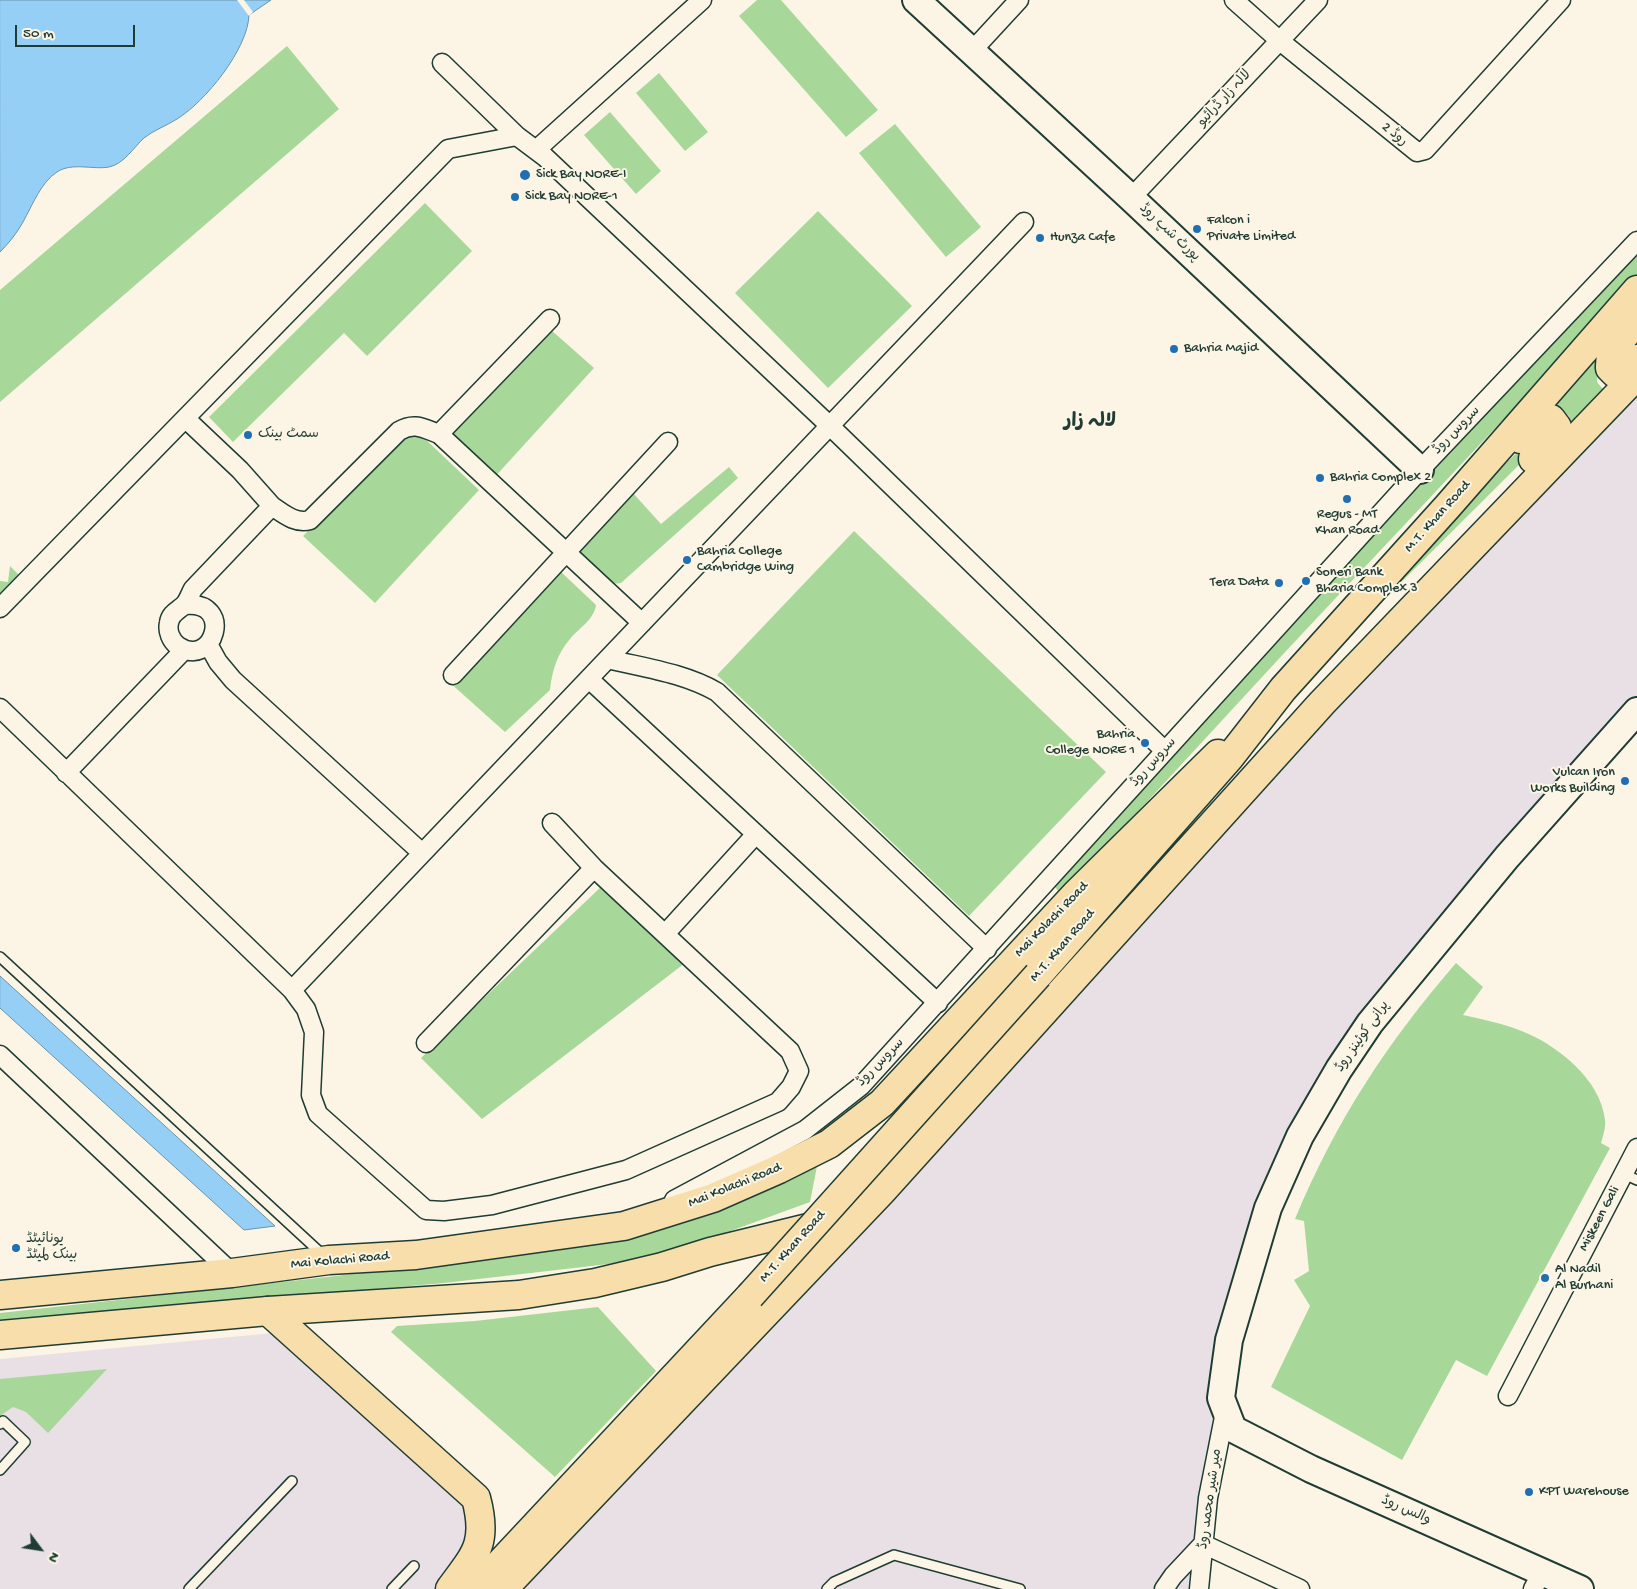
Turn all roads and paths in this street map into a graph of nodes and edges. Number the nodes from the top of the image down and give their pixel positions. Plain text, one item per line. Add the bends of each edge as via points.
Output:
1 (702, 0) edge
2 (916, 0) edge
3 (1019, 0) edge
4 (1234, 0) edge
5 (1318, 0) edge
6 (1561, 0) edge
7 (1280, 41) junction
8 (971, 52) junction
9 (442, 63) dead end
10 (517, 136) junction
11 (536, 150) junction
12 (1131, 198) junction
13 (1024, 222) dead end
14 (1637, 241) edge
15 (1637, 290) edge
16 (550, 319) dead end
17 (1637, 322) edge
18 (1637, 359) edge
19 (1637, 375) edge
20 (186, 420) junction
21 (830, 426) junction
22 (438, 434) junction
23 (668, 442) dead end
24 (1420, 470) junction
25 (272, 506) junction
26 (1448, 506) junction
27 (564, 552) junction
28 (184, 605) junction
29 (0, 608) edge
30 (642, 623) junction
31 (208, 644) junction
32 (184, 650) junction
33 (608, 659) junction
34 (452, 675) dead end
35 (589, 679) junction
36 (1283, 689) junction
37 (1336, 689) junction
38 (0, 708) edge
39 (1637, 711) edge
40 (1165, 751) junction
41 (66, 773) junction
42 (552, 823) dead end
43 (756, 834) junction
44 (422, 853) junction
45 (594, 868) junction
46 (1032, 899) junction
47 (1053, 918) junction
48 (665, 934) junction
49 (987, 949) junction
50 (0, 957) edge
51 (292, 990) junction
52 (938, 1003) junction
53 (426, 1044) dead end
54 (0, 1055) edge
55 (1637, 1148) edge
56 (1630, 1177) edge
57 (881, 1192) junction
58 (624, 1226) junction
59 (329, 1260) junction
60 (232, 1273) junction
61 (0, 1295) edge
62 (268, 1311) junction
63 (0, 1335) edge
64 (1508, 1396) dead end
65 (1229, 1419) junction
66 (0, 1424) edge
67 (0, 1470) edge
68 (292, 1482) dead end
69 (538, 1537) junction
70 (1204, 1544) junction
71 (414, 1566) dead end
72 (1537, 1581) edge
73 (189, 1589) edge
74 (392, 1589) edge
75 (450, 1589) edge
76 (476, 1589) edge
77 (503, 1589) edge
78 (827, 1589) edge
79 (1020, 1589) edge
80 (1164, 1589) edge
81 (1199, 1589) edge
82 (1300, 1589) edge
83 (1580, 1589) edge

1 - 11 street
2 - 8 street, پورٹ شپ روڈ
3 - 8 street
4 - 7 street, روڈ 2
5 - 7 street, لالہ زار ڈرائیو
6 - 7 street, روڈ 2 via 1425,150 1417,152
7 - 12 street, لالہ زار ڈرائیو
8 - 12 street, پورٹ شپ روڈ
9 - 10 street
10 - 11 street
10 - 20 street via 448,149
11 - 21 street
12 - 24 street, پورٹ شپ روڈ
13 - 21 street
14 - 24 street, سروس روڈ
15 - 26 main road, M.T. Khan Road
16 - 22 street
17 - 18 main road via 1615,346 1609,357 1610,368 1615,373 1625,372
19 - 37 main road, M.T. Khan Road
20 - 25 street via 240,470
20 - 29 street
21 - 30 street
21 - 40 street
22 - 25 street via 416,425 399,431 310,520 293,520
22 - 27 street
23 - 27 street
24 - 40 street, سروس روڈ
25 - 28 street via 193,589
26 - 36 main road, M.T. Khan Road
26 - 37 main road via 1542,419 1551,419 1557,427 1555,437 1404,593
27 - 30 street
27 - 34 street
28 - 31 street via 200,606 212,615 214,635
28 - 32 street via 174,611 169,622 174,644
30 - 33 street
31 - 32 street via 197,651
31 - 44 street via 233,680
32 - 41 street
33 - 35 street
33 - 49 street via 700,682 717,692
35 - 43 street
35 - 44 street
36 - 47 main road, Mai Kolachi Road
36 - 69 main road, M.T. Khan Road, bridge via 1230,757
37 - 57 main road, M.T. Khan Road
38 - 41 street
39 - 65 street, پرانی کوئینز روڈ via 1556,801 1370,1023 1300,1136 1268,1208 1230,1340 1221,1398
40 - 46 street, سروس روڈ
41 - 51 street
42 - 45 street
43 - 48 street
43 - 52 street
44 - 51 street
45 - 48 street
45 - 53 street
46 - 47 street
46 - 49 street, سروس روڈ
47 - 58 main road, Mai Kolachi Road via 882,1103 829,1144 713,1198
48 - 51 street via 790,1051 799,1071 791,1087 778,1102 626,1170 492,1205 426,1210 318,1114 312,1095 314,1032 306,1009
49 - 52 street, سروس روڈ
50 - 59 lane
52 - 58 street, سروس روڈ via 861,1086 805,1130
54 - 60 street
55 - 56 street, Miskeen Gali
56 - 64 street, Miskeen Gali
57 - 62 main road via 842,1220 595,1282 520,1296
57 - 69 main road, M.T. Khan Road via 622,1463
58 - 59 main road, Mai Kolachi Road via 416,1254
59 - 60 main road, Mai Kolachi Road
60 - 61 main road, Mai Kolachi Road
62 - 63 main road
62 - 75 main road via 476,1498 482,1520 482,1537 472,1559
65 - 70 street, میر شیر محمد روڈ via 1208,1498
65 - 72 street, والس روڈ via 1311,1469 1508,1557
66 - 67 lane via 3,1421 25,1442
68 - 73 lane
69 - 76 main road, M.T. Khan Road
69 - 77 main road, M.T. Khan Road
70 - 80 street
70 - 81 street, میر شیر محمد روڈ
70 - 82 street
71 - 74 lane
72 - 83 street, والس روڈ
78 - 79 lane via 834,1582 894,1554

